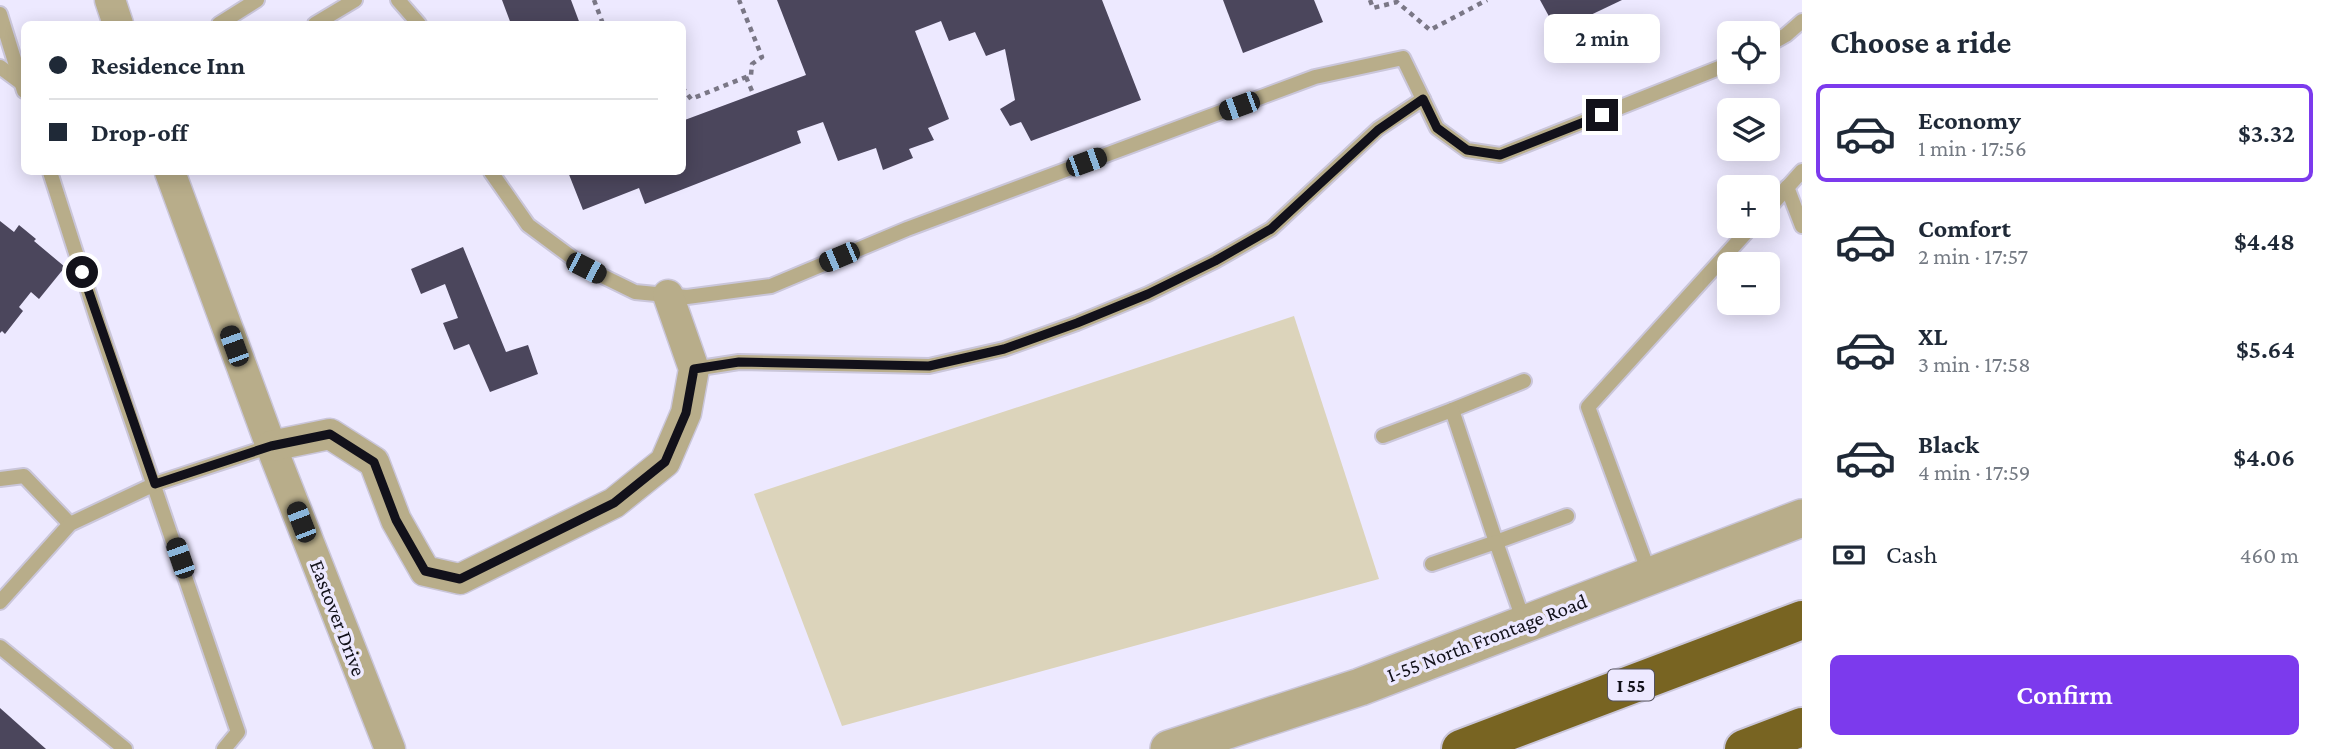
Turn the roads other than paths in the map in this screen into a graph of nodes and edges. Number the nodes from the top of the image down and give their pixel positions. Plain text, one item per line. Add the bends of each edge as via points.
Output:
1 (110, 0) edge
2 (257, 0) edge
3 (355, 0) edge
4 (398, 0) edge
5 (0, 14) edge
6 (117, 21) edge
7 (224, 21) edge
8 (320, 21) edge
9 (416, 21) edge
10 (1802, 21) edge
11 (1780, 39) edge
12 (0, 66) edge
13 (1717, 69) edge
14 (21, 79) edge
15 (21, 85) edge
16 (1423, 99) junction
17 (1802, 171) edge
18 (51, 175) edge
19 (171, 175) edge
20 (493, 175) edge
21 (1787, 187) junction
22 (1780, 195) edge
23 (1802, 226) edge
24 (1741, 238) edge
25 (668, 295) junction
26 (694, 369) junction
27 (1524, 381) dead end
28 (1452, 410) junction
29 (1382, 436) dead end
30 (271, 446) junction
31 (0, 479) edge
32 (155, 484) junction
33 (1567, 516) dead end
34 (1802, 518) edge
35 (70, 524) junction
36 (1496, 542) junction
37 (1432, 565) dead end
38 (1650, 576) junction
39 (0, 602) edge
40 (1802, 620) edge
41 (1525, 624) junction
42 (0, 647) edge
43 (1802, 727) edge
44 (238, 732) junction
45 (125, 749) edge
46 (224, 749) edge
47 (244, 749) edge
48 (390, 749) edge
49 (1169, 749) edge
50 (1461, 749) edge
51 (1744, 749) edge

1 - 6 street
2 - 7 lane
3 - 8 lane
4 - 9 lane
5 - 14 lane
10 - 11 lane
12 - 15 lane
13 - 16 lane via 1500,155 1467,150 1457,143 1437,128
16 - 25 lane via 1403,58 1315,77 907,229 771,286 687,297
16 - 26 lane via 1378,130 1271,229 1148,294 1077,323 1004,349 929,366 739,362
17 - 21 lane
18 - 32 lane
19 - 30 street, Eastover Drive
20 - 25 lane via 528,225 586,268 635,292
21 - 22 lane
21 - 23 lane
24 - 38 lane via 1588,407
25 - 26 street
26 - 30 street via 686,413 665,462 614,503 460,579 425,571 396,520 374,462 330,434
27 - 28 lane
28 - 29 lane
28 - 36 lane
30 - 32 lane
30 - 48 street, Eastover Drive
31 - 35 lane via 24,476
32 - 35 lane
32 - 44 lane
33 - 36 lane
34 - 38 street, I-55 North Frontage Road
35 - 39 lane
36 - 37 lane
36 - 41 lane
38 - 41 street, I-55 North Frontage Road
40 - 50 highway, I 55
41 - 49 street, I-55 North Frontage Road via 1360,687
42 - 45 lane
43 - 51 highway
44 - 46 lane
44 - 47 lane

